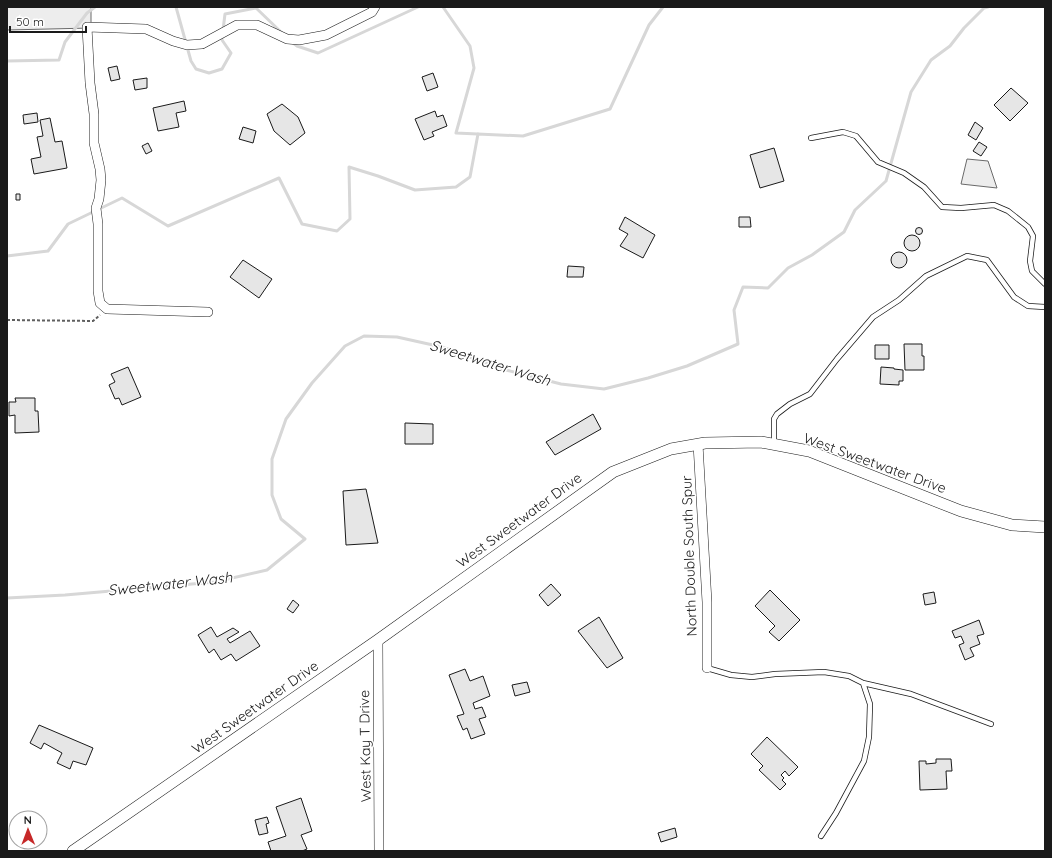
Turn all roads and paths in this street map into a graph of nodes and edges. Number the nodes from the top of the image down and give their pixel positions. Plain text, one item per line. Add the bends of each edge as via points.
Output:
1 (376, 7) edge
2 (811, 138) dead end
3 (1045, 284) edge
4 (1045, 307) edge
5 (108, 309) junction
6 (208, 312) dead end
7 (7, 320) edge
8 (698, 444) junction
9 (774, 445) junction
10 (1045, 527) edge
11 (378, 640) junction
12 (706, 668) joint
13 (863, 682) junction
14 (991, 724) dead end
15 (822, 836) dead end
16 (73, 851) edge
17 (379, 851) edge

1 - 5 street via 372,12 326,35 299,40 287,39 258,25 237,25 202,44 187,45 146,29 88,27 94,143 101,180 96,208 98,291 100,302
2 - 3 lane via 843,132 856,136 878,162 904,173 924,187 942,207 994,205 1008,211 1028,227 1033,236 1030,261 1032,270
4 - 9 lane via 1028,306 1014,297 987,260 967,256 926,276 899,300 873,317 810,394 777,414 774,419
5 - 6 street
5 - 7 path via 93,321
8 - 9 street, West Sweetwater Drive via 761,442
8 - 11 street, West Sweetwater Drive via 671,449 613,472
8 - 12 street, North Double South Spur via 707,602
9 - 10 street, West Sweetwater Drive via 808,451 961,511 1012,525
11 - 16 street, West Sweetwater Drive
11 - 17 street, West Kay T Drive
12 - 13 lane via 731,675 752,677 824,672 849,676
13 - 14 lane via 911,694
13 - 15 lane via 870,704 869,737 864,761

